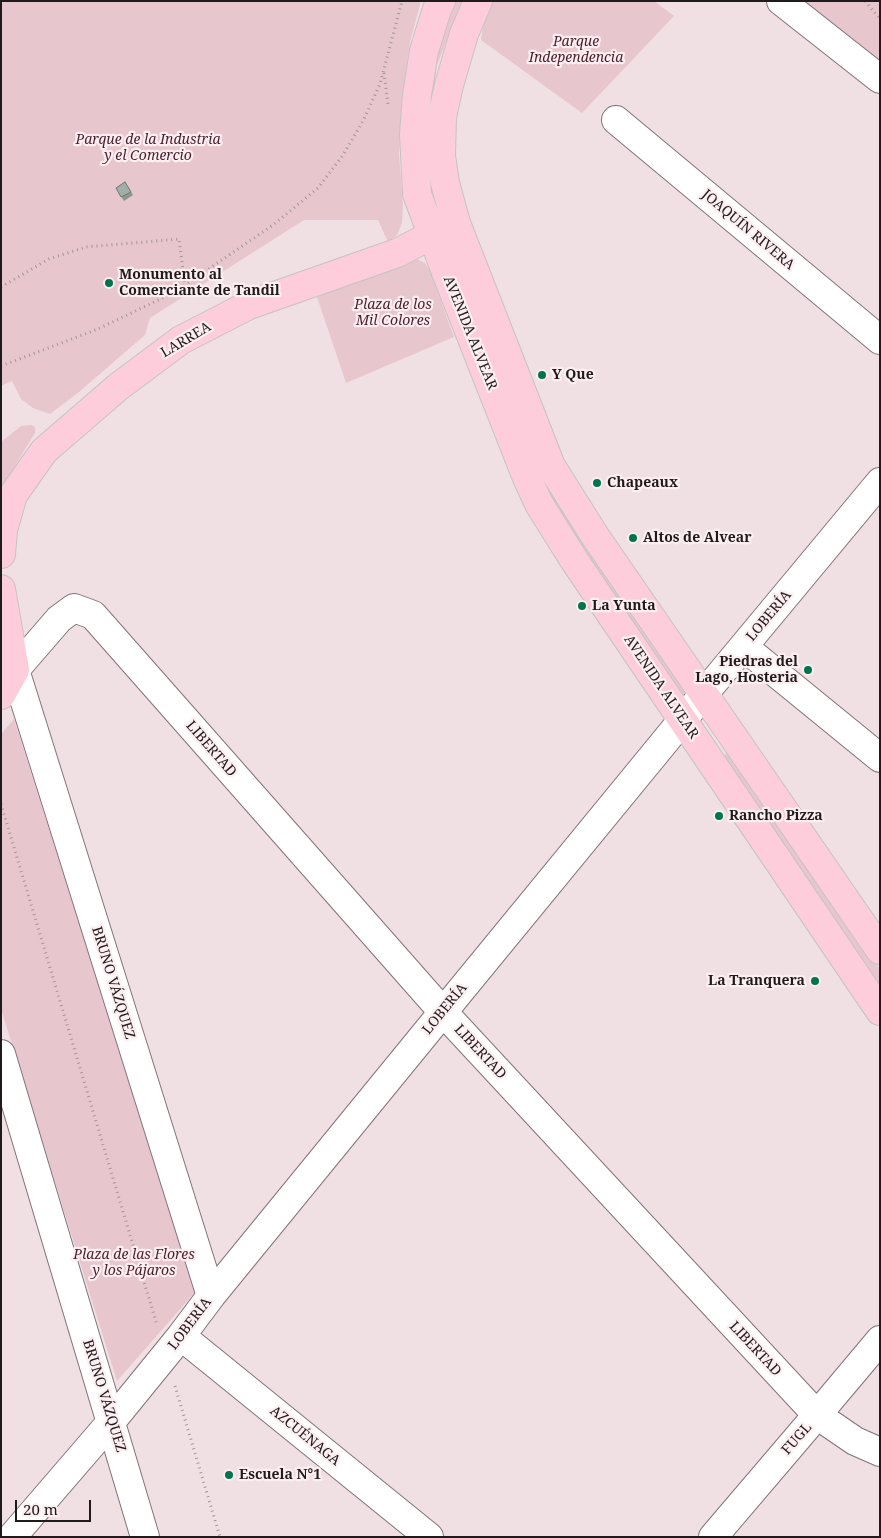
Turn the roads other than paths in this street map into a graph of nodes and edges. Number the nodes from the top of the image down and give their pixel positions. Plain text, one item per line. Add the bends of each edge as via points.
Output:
1 (441, 1) edge
2 (478, 1) edge
3 (781, 1) edge
4 (880, 79) edge
5 (616, 120) dead end
6 (456, 223) junction
7 (431, 234) junction
8 (880, 340) edge
9 (880, 482) edge
10 (1, 554) edge
11 (1, 588) edge
12 (744, 647) junction
13 (16, 670) junction
14 (1, 695) edge
15 (703, 695) junction
16 (682, 720) junction
17 (880, 758) edge
18 (880, 950) edge
19 (880, 1011) edge
20 (443, 1012) junction
21 (1, 1054) edge
22 (211, 1296) junction
23 (880, 1340) edge
24 (174, 1345) junction
25 (817, 1415) junction
26 (112, 1422) junction
27 (880, 1452) edge
28 (12, 1537) edge
29 (145, 1537) edge
30 (429, 1537) edge
31 (713, 1537) edge

1 - 7 main road, AVENIDA ALVEAR via 424,52 414,134 417,194
2 - 6 main road, AVENIDA ALVEAR via 464,34 442,117 441,156
3 - 4 street
5 - 8 street, JOAQUÍN RIVERA
6 - 7 main road, LARREA
6 - 15 main road, AVENIDA ALVEAR via 551,466
7 - 10 main road, LARREA via 397,253 249,305 181,340 118,387 44,451 13,495 3,530
7 - 16 main road, AVENIDA ALVEAR via 539,504
9 - 12 street, LOBERÍA
11 - 13 main road
12 - 15 street, LOBERÍA
12 - 17 street
13 - 14 main road
13 - 20 street, LIBERTAD via 59,619 74,608 93,615
13 - 22 street, BRUNO VÁZQUEZ
15 - 16 street, LOBERÍA
15 - 18 main road, AVENIDA ALVEAR
16 - 19 main road, AVENIDA ALVEAR
16 - 20 street, LOBERÍA
20 - 22 street, LOBERÍA
20 - 25 street, LIBERTAD
21 - 26 street, BRUNO VÁZQUEZ
22 - 24 street, LOBERÍA
23 - 25 street, FUGL
24 - 26 street, LOBERÍA
24 - 30 street, AZCUÉNAGA
25 - 27 street, LIBERTAD via 855,1441
25 - 31 street, FUGL
26 - 28 street, LOBERÍA
26 - 29 street, BRUNO VÁZQUEZ

